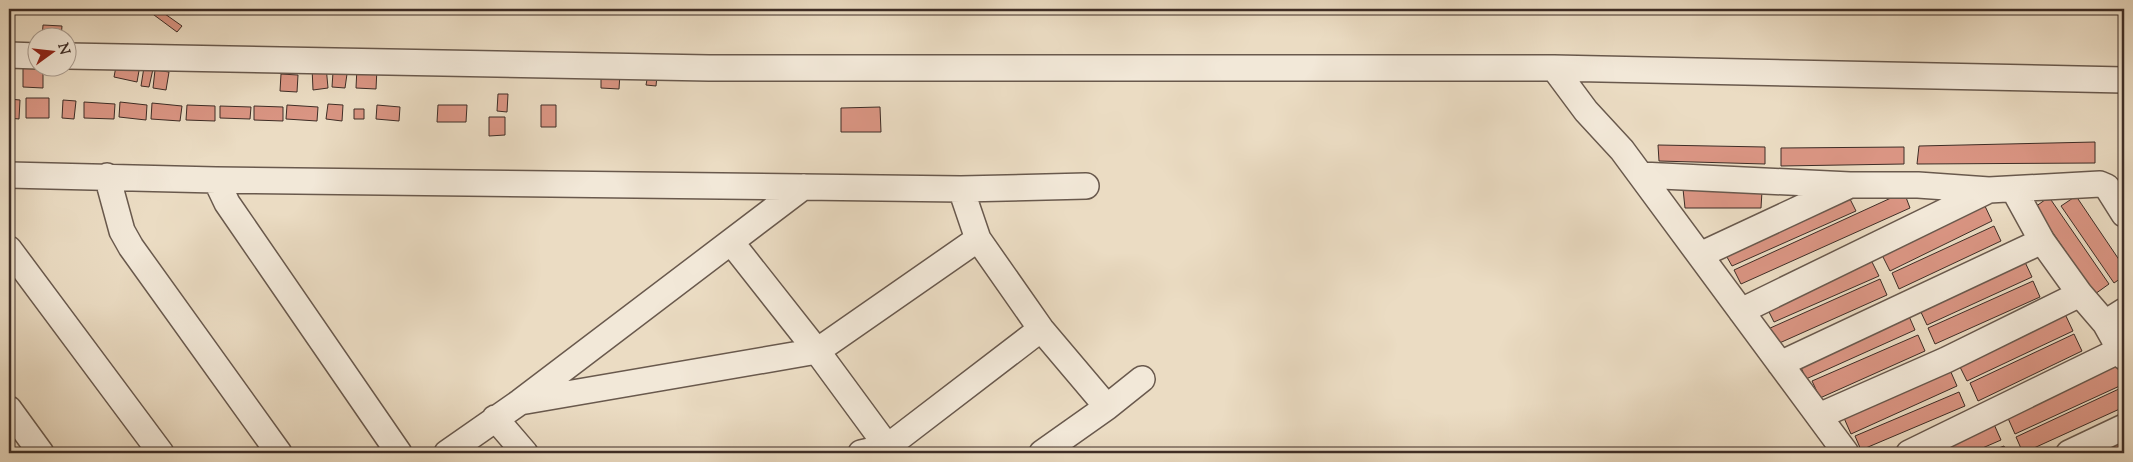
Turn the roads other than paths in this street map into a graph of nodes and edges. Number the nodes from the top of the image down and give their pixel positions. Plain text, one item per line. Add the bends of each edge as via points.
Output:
1 (9, 55) edge
2 (28, 56) edge
3 (78, 56) edge
4 (1554, 68) junction
5 (2124, 80) edge
6 (9, 174) edge
7 (1641, 175) junction
8 (107, 176) junction
9 (216, 180) junction
10 (1850, 185) junction
11 (1086, 186) dead end
12 (804, 187) junction
13 (961, 189) junction
14 (1988, 190) junction
15 (2014, 190) junction
16 (2124, 214) edge
17 (978, 239) junction
18 (2042, 241) junction
19 (731, 242) junction
20 (9, 249) edge
21 (1700, 255) junction
22 (2080, 294) junction
23 (1741, 311) junction
24 (2115, 317) edge
25 (1041, 329) junction
26 (817, 351) junction
27 (2122, 354) edge
28 (1780, 364) junction
29 (1142, 379) dead end
30 (520, 402) junction
31 (1107, 407) junction
32 (9, 409) edge
33 (1819, 416) junction
34 (495, 418) junction
35 (2124, 427) edge
36 (889, 450) edge
37 (41, 453) edge
38 (161, 453) edge
39 (279, 453) edge
40 (399, 453) edge
41 (447, 453) edge
42 (525, 453) edge
43 (861, 453) edge
44 (1042, 453) edge
45 (1846, 453) edge
46 (1909, 453) edge
47 (2069, 453) edge

1 - 2 street
3 - 4 street via 709,68
4 - 5 street
4 - 7 street
6 - 8 street
7 - 10 street
7 - 21 street
8 - 9 street
8 - 39 street via 122,231 131,247
9 - 12 street
9 - 40 street via 227,204
10 - 14 street
10 - 21 street
11 - 13 street
12 - 13 street
12 - 19 street
13 - 17 street
14 - 15 street
14 - 23 street
15 - 16 street via 2100,184 2107,187
15 - 18 street
17 - 25 street
17 - 26 street
18 - 22 street
18 - 28 street
19 - 26 street
19 - 30 street
20 - 38 street
21 - 23 street
22 - 24 street
22 - 33 street via 1946,360
23 - 28 street
24 - 27 street
25 - 31 street
25 - 36 street
26 - 30 street
26 - 36 street
27 - 46 street
28 - 33 street
29 - 31 street
30 - 34 street
31 - 44 street
32 - 37 street
33 - 45 street
34 - 41 street
34 - 42 street
35 - 47 street
36 - 43 street

